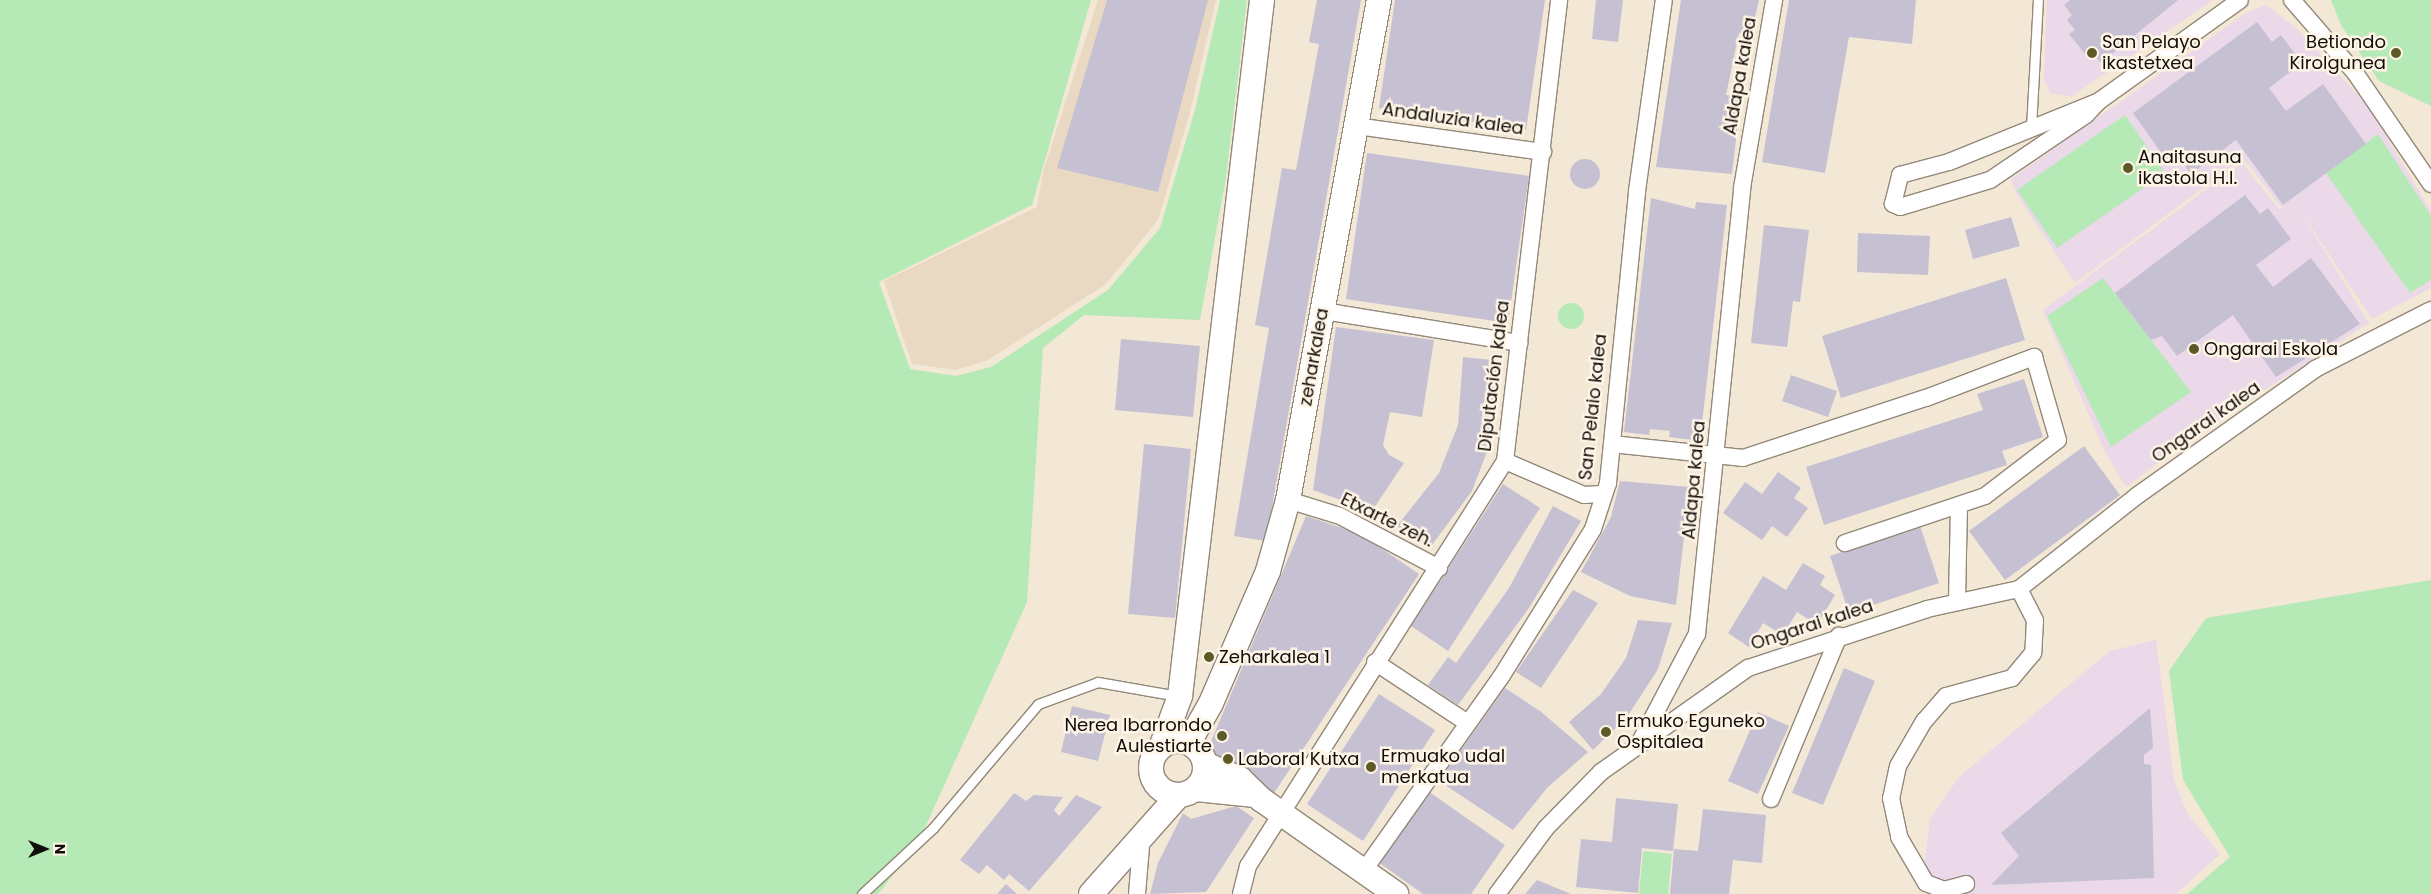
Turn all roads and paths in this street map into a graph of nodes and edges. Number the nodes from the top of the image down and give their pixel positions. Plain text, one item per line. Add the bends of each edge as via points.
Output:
1 (1262, 0) edge
2 (1379, 0) edge
3 (1559, 0) edge
4 (1664, 0) edge
5 (1774, 0) edge
6 (2038, 0) edge
7 (2240, 0) edge
8 (2292, 0) edge
9 (2099, 101) junction
10 (1356, 126) junction
11 (2030, 128) junction
12 (1543, 152) junction
13 (2431, 184) edge
14 (2431, 310) edge
15 (1323, 311) junction
16 (1519, 343) junction
17 (1612, 444) junction
18 (1716, 457) junction
19 (1505, 461) junction
20 (1602, 494) junction
21 (1288, 500) junction
22 (1959, 506) junction
23 (1844, 543) dead end
24 (1439, 568) junction
25 (2019, 589) junction
26 (1957, 601) junction
27 (1839, 636) junction
28 (1374, 662) junction
29 (1180, 699) junction
30 (1466, 722) junction
31 (1638, 744) junction
32 (1188, 749) junction
33 (1152, 775) junction
34 (1187, 792) junction
35 (1255, 795) junction
36 (1771, 800) dead end
37 (1283, 815) junction
38 (1142, 834) junction
39 (1122, 856) junction
40 (1365, 869) junction
41 (1966, 884) dead end
42 (862, 894) edge
43 (1091, 894) edge
44 (1137, 894) edge
45 (1240, 894) edge
46 (1396, 894) edge
47 (1497, 894) edge

1 - 29 street
2 - 10 street, zeharkalea
3 - 12 street, Diputación kalea
4 - 17 street, San Pelaio kalea via 1636,200
5 - 18 street, Aldapa kalea via 1742,188
6 - 11 lane
7 - 9 street
8 - 13 street via 2356,74
9 - 11 street
9 - 11 street via 2086,115 1990,180 1900,207 1893,204 1900,176 1949,162
10 - 12 street, Andaluzia kalea
10 - 15 street, zeharkalea
12 - 16 street, Diputación kalea
14 - 25 street, Ongarai kalea via 2315,369 2138,495
15 - 16 street
15 - 21 street, zeharkalea
16 - 19 street, Diputación kalea
17 - 18 street
17 - 20 street, San Pelaio kalea via 1608,483
18 - 22 street via 1742,458 1926,398 2034,357 2058,440 1985,496
18 - 31 street, Aldapa kalea via 1697,634 1681,671
19 - 20 street via 1584,495
19 - 24 street, Diputación kalea
20 - 30 street, San Pelaio kalea via 1593,529 1501,677
21 - 24 street, Etxarte zeh. via 1340,516
21 - 32 street, zeharkalea via 1268,571
22 - 23 street
22 - 26 street
24 - 28 street, Diputación kalea
25 - 26 street, Ongarai kalea
25 - 41 street via 2035,620 2033,653 2012,678 1946,696 1924,721 1898,766 1891,798 1899,837 1926,883 1944,890
26 - 27 street, Ongarai kalea
27 - 31 street, Ongarai kalea via 1748,668
27 - 36 street
28 - 30 street
28 - 37 street, Diputación kalea
29 - 32 street
29 - 42 lane via 1098,682 1038,704 933,828
30 - 40 street, San Pelaio kalea
31 - 47 street, Aldapa kalea via 1572,798
32 - 33 street via 1153,759
32 - 34 street
32 - 35 street via 1240,778
33 - 34 street via 1162,790
33 - 39 street via 1148,801
34 - 35 street
34 - 38 street
35 - 37 street
37 - 40 street
37 - 45 street, Diputación kalea via 1248,866
38 - 39 street
38 - 44 street
39 - 43 street
40 - 46 street

